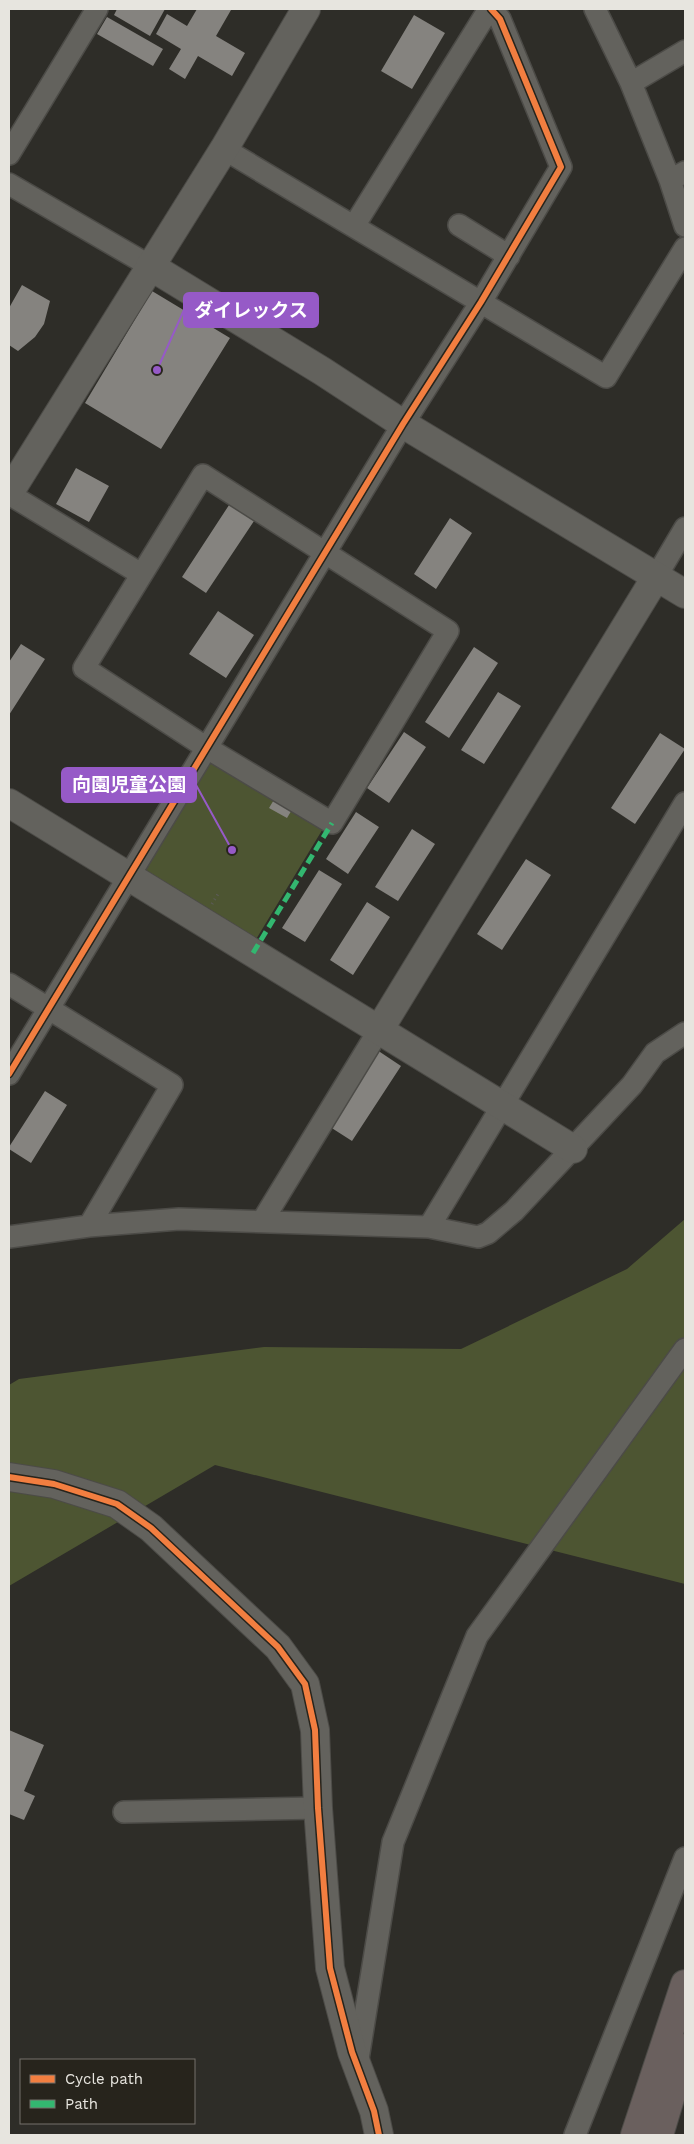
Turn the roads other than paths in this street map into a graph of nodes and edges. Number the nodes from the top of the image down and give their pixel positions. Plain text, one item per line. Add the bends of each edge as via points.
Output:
1 (97, 9) edge
2 (306, 9) edge
3 (490, 9) edge
4 (595, 9) edge
5 (685, 51) edge
6 (631, 83) junction
7 (224, 149) junction
8 (9, 154) edge
9 (677, 176) edge
10 (9, 184) edge
11 (459, 225) dead end
12 (354, 226) junction
13 (685, 226) edge
14 (685, 248) edge
15 (509, 256) junction
16 (150, 266) junction
17 (481, 302) junction
18 (403, 424) junction
19 (9, 494) edge
20 (685, 528) edge
21 (324, 553) junction
22 (141, 574) junction
23 (656, 577) junction
24 (685, 594) edge
25 (207, 748) junction
26 (9, 803) edge
27 (685, 804) edge
28 (128, 876) junction
29 (9, 984) edge
30 (49, 1009) junction
31 (379, 1030) junction
32 (685, 1033) edge
33 (9, 1074) edge
34 (501, 1106) junction
35 (573, 1149) junction
36 (264, 1220) junction
37 (89, 1226) junction
38 (429, 1227) junction
39 (9, 1237) edge
40 (685, 1349) edge
41 (9, 1477) edge
42 (318, 1808) junction
43 (124, 1812) dead end
44 (685, 1858) edge
45 (685, 1984) edge
46 (685, 2048) edge
47 (357, 2065) junction
48 (662, 2128) edge
49 (380, 2134) edge
50 (576, 2135) edge
51 (635, 2135) edge

1 - 8 street
2 - 7 street
3 - 12 street
3 - 15 street via 500,19 561,167
4 - 6 street
5 - 6 street
6 - 9 street
7 - 12 street
7 - 16 street
9 - 13 street
10 - 16 street
11 - 15 street
12 - 17 street
14 - 17 street via 606,377
15 - 17 street
16 - 18 street
16 - 19 street
17 - 18 street
18 - 21 street
18 - 23 street
19 - 22 street
20 - 23 street
21 - 22 street via 203,475
21 - 25 street
21 - 25 street via 448,631 332,823
22 - 25 street via 84,668
23 - 24 street
23 - 31 street
25 - 28 street
26 - 28 street
27 - 34 street
28 - 30 street
28 - 31 street
29 - 30 street
30 - 33 street
30 - 37 street via 172,1085
31 - 34 street
31 - 36 street
32 - 35 street via 655,1053 632,1085
34 - 35 street
34 - 38 street
35 - 38 street via 514,1212 488,1233 478,1237
36 - 37 street via 179,1219
36 - 38 street
37 - 39 street
40 - 47 street via 477,1636 393,1842
41 - 42 street via 54,1484 117,1504 151,1528 278,1647 305,1684 315,1730
42 - 43 street
42 - 47 street via 330,1968
44 - 50 street
45 - 51 highway
46 - 48 highway
47 - 49 street

